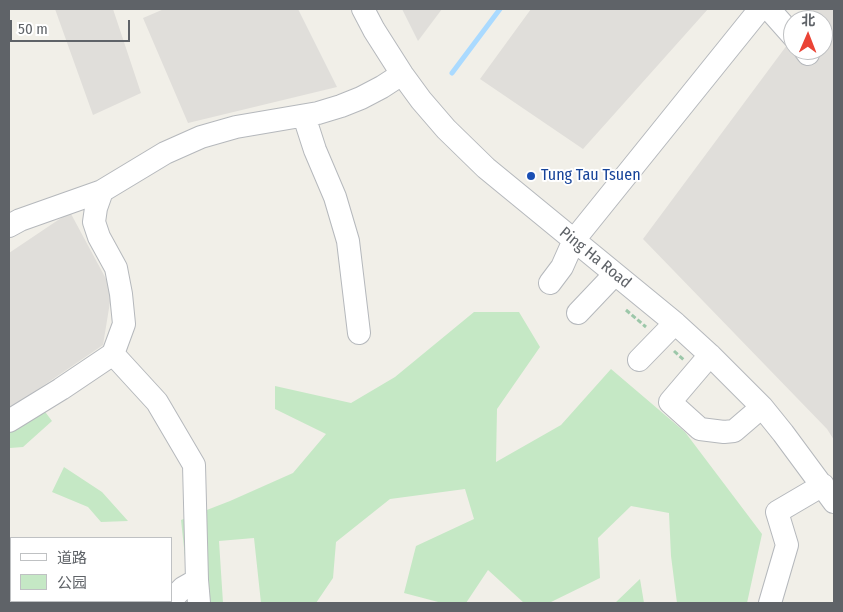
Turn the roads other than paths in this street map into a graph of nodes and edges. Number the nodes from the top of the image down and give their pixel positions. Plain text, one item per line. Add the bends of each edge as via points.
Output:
1 (363, 9) edge
2 (760, 9) edge
3 (769, 9) edge
4 (783, 25) edge
5 (402, 74) junction
6 (304, 116) junction
7 (102, 191) junction
8 (9, 226) edge
9 (574, 240) junction
10 (615, 274) junction
11 (550, 283) dead end
12 (578, 314) dead end
13 (667, 331) junction
14 (359, 333) dead end
15 (113, 354) junction
16 (639, 360) dead end
17 (703, 363) junction
18 (762, 407) junction
19 (9, 420) edge
20 (829, 493) edge
21 (197, 580) junction
22 (172, 599) edge
23 (199, 603) edge
24 (770, 603) edge

1 - 5 street, Ping Ha Road
2 - 9 street
3 - 4 street
5 - 6 street via 361,98
5 - 9 street, Ping Ha Road via 465,148
6 - 7 street via 236,127 201,137 166,153
6 - 14 street via 348,241
7 - 8 street
7 - 15 street via 94,222 116,268 124,324
9 - 10 street, Ping Ha Road
9 - 11 street via 562,267
10 - 12 street
10 - 13 street, Ping Ha Road
13 - 16 street
13 - 17 street, Ping Ha Road
15 - 19 street
15 - 21 street via 157,402 194,465
17 - 18 street, Ping Ha Road
17 - 18 street via 670,402 700,429 734,431
18 - 20 street, Ping Ha Road
20 - 24 street via 777,512 787,545
21 - 22 street via 182,588
21 - 23 street

